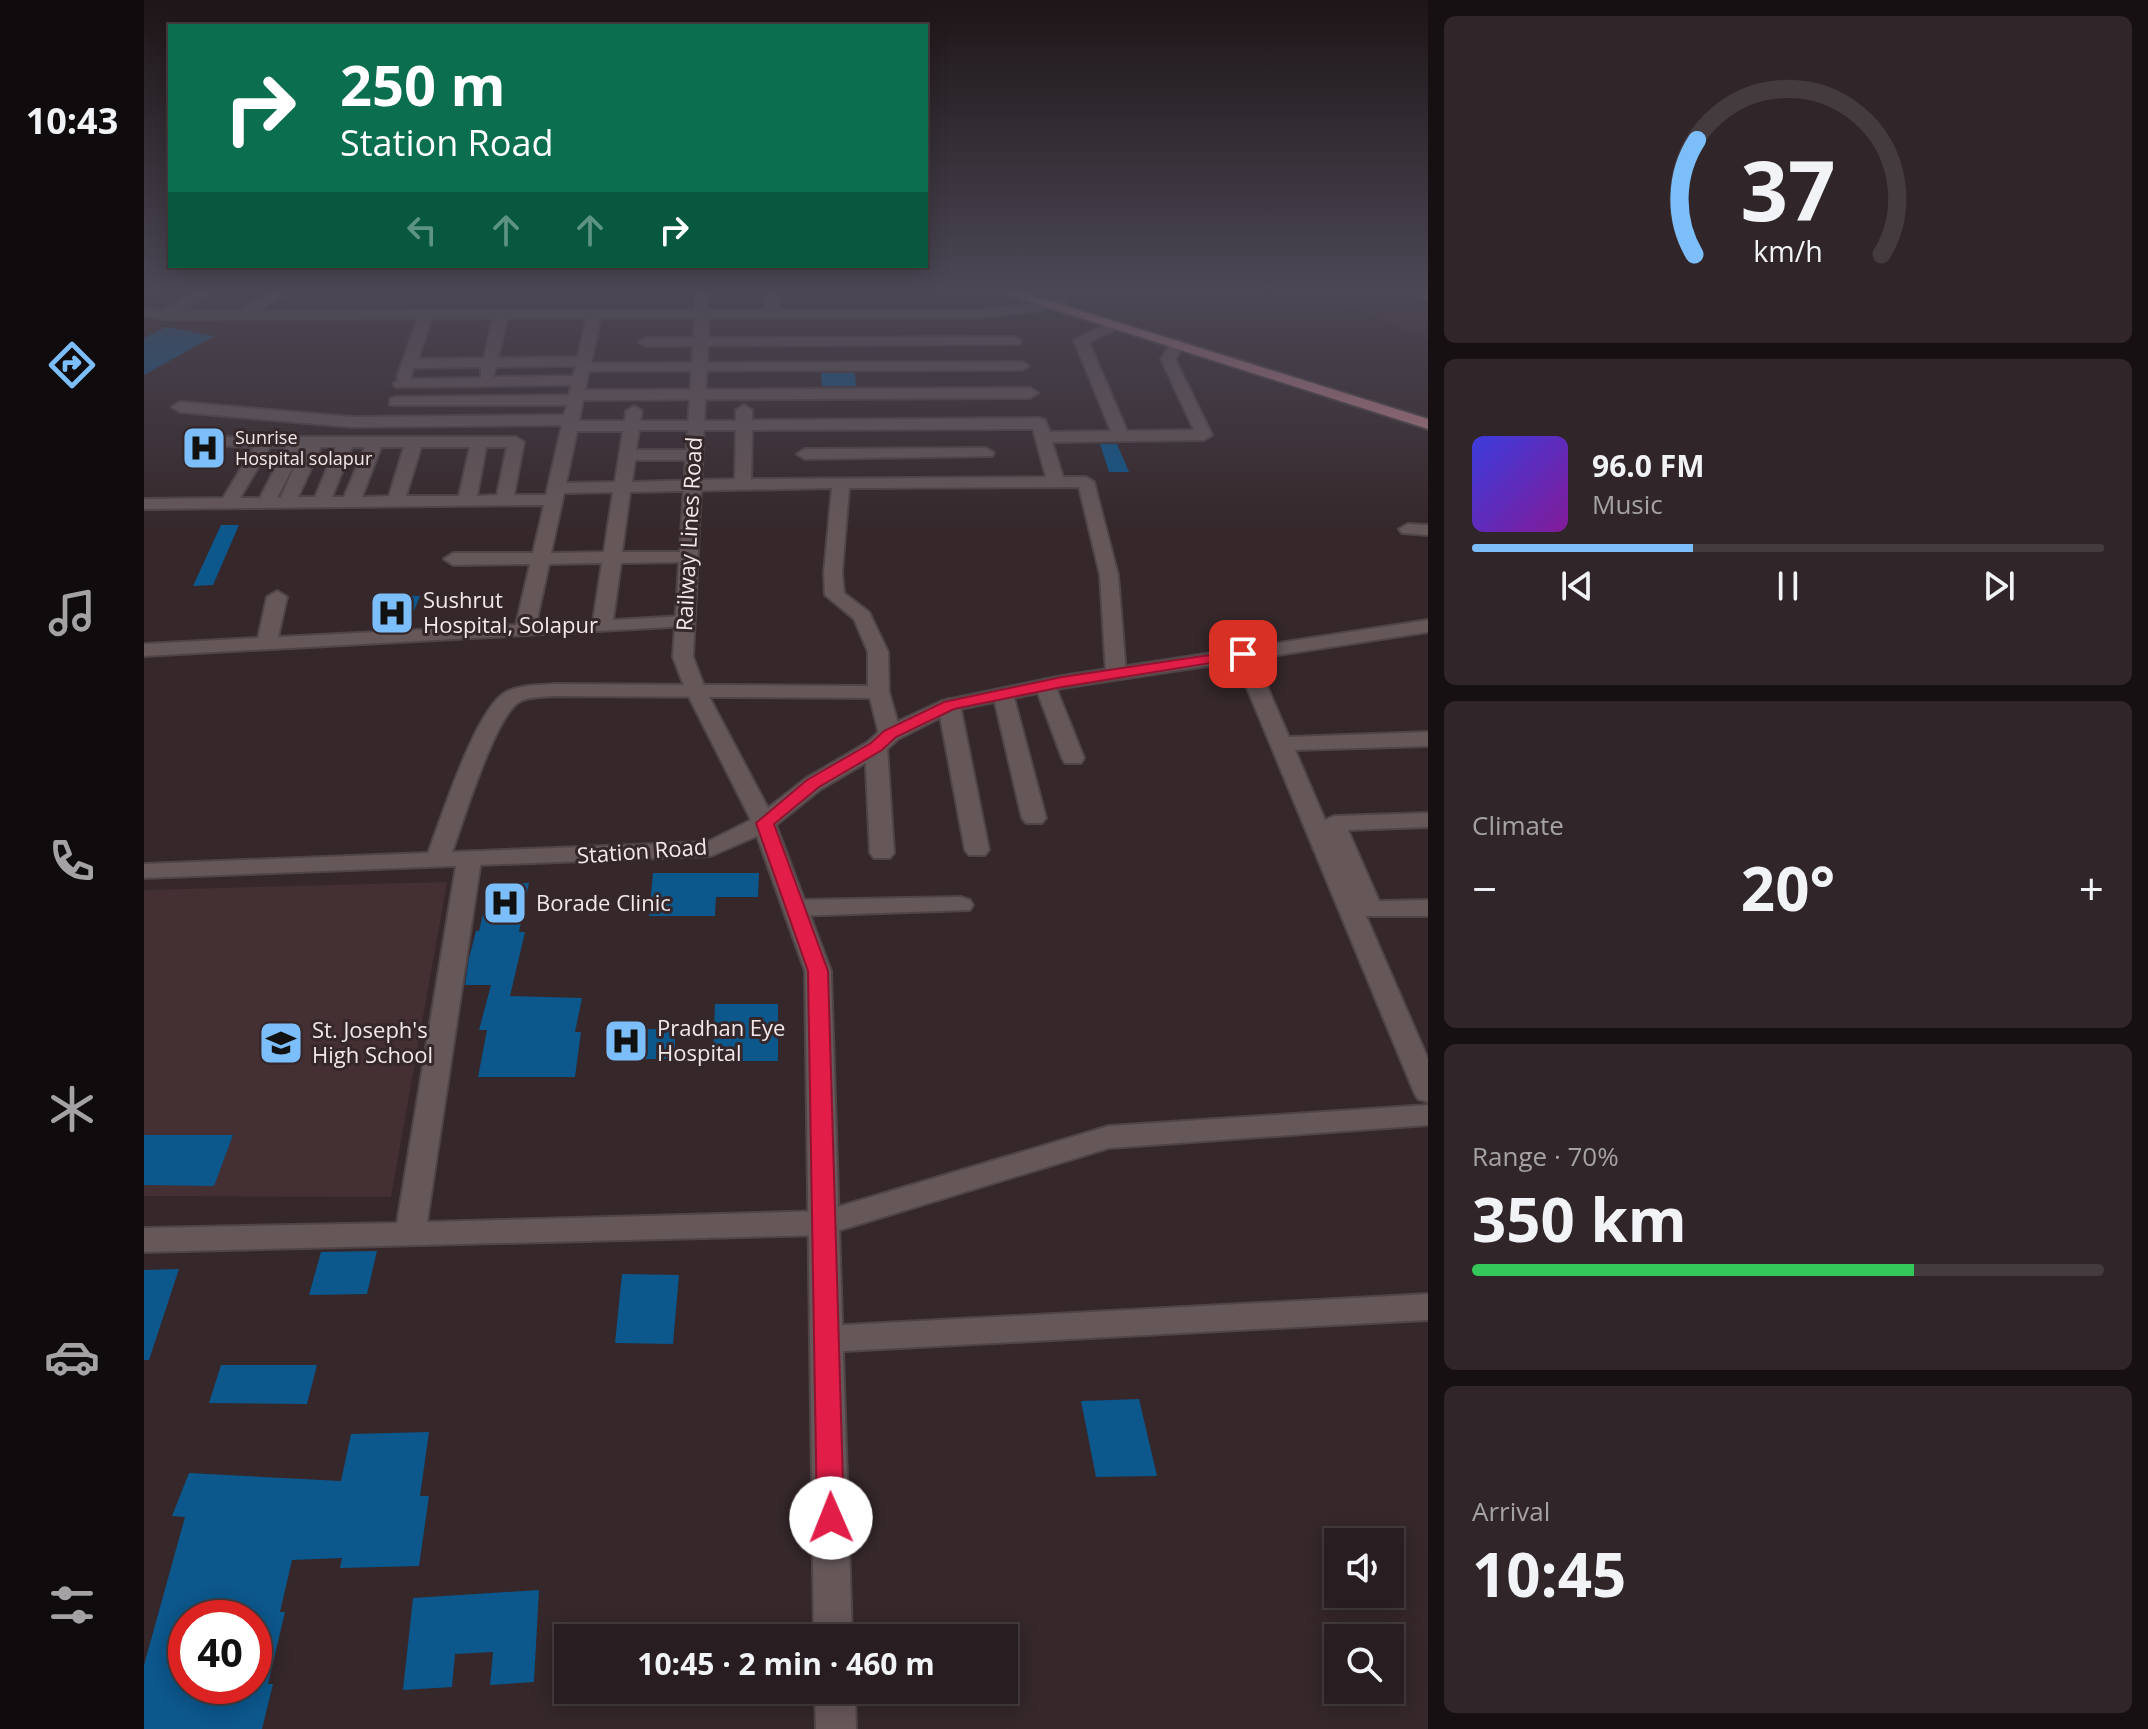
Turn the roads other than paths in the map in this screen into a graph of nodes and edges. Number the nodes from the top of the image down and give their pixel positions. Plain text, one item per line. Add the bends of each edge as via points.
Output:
1 (406, 371) edge
2 (488, 371) edge
3 (531, 371) edge
4 (582, 371) edge
5 (621, 371) edge
6 (641, 371) edge
7 (699, 371) edge
8 (745, 371) edge
9 (801, 371) edge
10 (860, 371) edge
11 (911, 371) edge
12 (965, 371) edge
13 (1023, 371) edge
14 (1094, 371) edge
15 (1174, 371) edge
16 (1261, 371) edge
17 (1273, 371) edge
18 (580, 380) junction
19 (485, 382) junction
20 (401, 384) junction
21 (1030, 393) junction
22 (863, 394) junction
23 (914, 394) junction
24 (971, 394) junction
25 (637, 395) junction
26 (697, 395) junction
27 (745, 395) junction
28 (802, 395) junction
29 (481, 401) junction
30 (395, 402) junction
31 (180, 407) dead end
32 (1428, 418) edge
33 (388, 422) junction
34 (570, 423) junction
35 (744, 424) junction
36 (1428, 424) edge
37 (632, 425) junction
38 (695, 425) junction
39 (803, 425) junction
40 (867, 425) junction
41 (979, 425) junction
42 (919, 426) junction
43 (1041, 431) junction
44 (1121, 436) junction
45 (346, 441) junction
46 (203, 442) dead end
47 (375, 442) junction
48 (414, 442) junction
49 (479, 442) junction
50 (264, 444) junction
51 (296, 444) junction
52 (314, 444) junction
53 (986, 453) junction
54 (805, 454) junction
55 (871, 454) junction
56 (923, 454) junction
57 (627, 455) junction
58 (693, 455) junction
59 (1056, 482) junction
60 (875, 483) junction
61 (927, 483) junction
62 (993, 483) junction
63 (743, 484) junction
64 (806, 484) junction
65 (841, 484) junction
66 (691, 485) junction
67 (623, 487) junction
68 (555, 494) junction
69 (467, 501) junction
70 (504, 501) junction
71 (351, 502) junction
72 (396, 502) junction
73 (266, 503) junction
74 (287, 503) junction
75 (321, 503) junction
76 (144, 504) edge
77 (228, 504) junction
78 (1408, 529) dead end
79 (1428, 530) edge
80 (687, 557) junction
81 (612, 558) junction
82 (453, 559) dead end
83 (541, 559) junction
84 (277, 597) dead end
85 (683, 622) junction
86 (602, 626) junction
87 (1428, 626) edge
88 (525, 630) junction
89 (267, 643) junction
90 (144, 650) edge
91 (1243, 654) junction
92 (1116, 674) junction
93 (1045, 685) junction
94 (696, 691) junction
95 (879, 692) junction
96 (1003, 694) junction
97 (949, 705) junction
98 (1428, 739) edge
99 (883, 740) junction
100 (1280, 744) junction
101 (1073, 758) dead end
102 (1034, 818) dead end
103 (1428, 820) edge
104 (764, 823) junction
105 (977, 850) dead end
106 (882, 853) dead end
107 (469, 860) junction
108 (437, 861) junction
109 (144, 871) edge
110 (961, 905) dead end
111 (795, 908) junction
112 (1428, 908) edge
113 (1428, 1092) edge
114 (1428, 1115) edge
115 (824, 1223) junction
116 (410, 1235) junction
117 (144, 1240) edge
118 (1428, 1307) edge
119 (826, 1339) junction
120 (833, 1624) edge
121 (835, 1704) edge
122 (836, 1729) edge

1 - 20 street
2 - 19 street
3 - 18 street
4 - 18 street
5 - 18 street
6 - 25 street
7 - 26 street, Railway Lines Road
8 - 27 street
9 - 28 street
10 - 22 street
11 - 23 street
12 - 24 street
13 - 21 street
14 - 44 street
15 - 44 street via 1204,435
16 - 36 main road
17 - 32 main road
18 - 19 street
18 - 25 street
18 - 29 street
18 - 34 street
19 - 20 street
19 - 29 street
20 - 30 street
21 - 24 street
21 - 43 street
22 - 23 street
22 - 28 street
22 - 40 street
23 - 24 street
23 - 42 street
24 - 41 street
25 - 26 street
25 - 37 street
26 - 27 street
26 - 38 street, Railway Lines Road
27 - 28 street
27 - 35 street
28 - 39 street
29 - 30 street
30 - 33 street
31 - 33 street
33 - 34 street
34 - 37 street
34 - 68 street
35 - 38 street
35 - 39 street
35 - 63 street
37 - 38 street
37 - 57 street
38 - 58 street, Railway Lines Road
39 - 40 street
39 - 54 street
40 - 42 street
40 - 55 street
41 - 42 street
41 - 43 street
41 - 53 street
42 - 56 street
43 - 44 street
43 - 59 street
45 - 47 street
45 - 52 street
45 - 75 street
46 - 50 street
47 - 48 street
47 - 71 street
48 - 49 street
48 - 72 street
49 - 69 street
49 - 70 street via 516,442
50 - 51 street
50 - 77 street
51 - 52 street
51 - 73 street
52 - 74 street
53 - 56 street
53 - 62 street
54 - 55 street
54 - 64 street
55 - 56 street
55 - 60 street
56 - 61 street
57 - 58 street
57 - 67 street
58 - 66 street, Railway Lines Road
59 - 62 street
59 - 92 street via 1086,482 1109,575
60 - 61 street
60 - 65 street
61 - 62 street
63 - 64 street
63 - 66 street
64 - 65 street
65 - 95 street via 835,595 862,616 878,652
66 - 67 street
66 - 80 street, Railway Lines Road
67 - 68 street
67 - 81 street
68 - 70 street
68 - 83 street
69 - 70 street
69 - 72 street
71 - 72 street
71 - 75 street
73 - 74 street
73 - 77 street
74 - 75 street
76 - 77 street
78 - 79 street
80 - 81 street
80 - 85 street, Railway Lines Road
81 - 83 street
81 - 86 street
82 - 83 street
83 - 88 street
84 - 89 street
85 - 86 street
85 - 94 street, Railway Lines Road via 683,657
86 - 88 street
87 - 91 street, Station Road
88 - 89 street
89 - 90 street
91 - 92 street, Station Road
91 - 100 street
92 - 93 street, Station Road
93 - 96 street, Station Road
93 - 101 street
94 - 95 street
94 - 104 street, Railway Lines Road
94 - 108 street via 555,690 507,700 491,725
95 - 99 street
96 - 97 street, Station Road
96 - 102 street
97 - 99 street, Station Road
97 - 105 street
98 - 100 street
99 - 104 street, Station Road
99 - 106 street
100 - 113 street
103 - 112 street via 1334,823 1370,909
104 - 107 street, Station Road via 711,849
104 - 111 street, Railway Lines Road
107 - 108 street, Station Road
107 - 116 street
108 - 109 street, Station Road
110 - 111 street
111 - 115 street, Railway Lines Road via 818,971
114 - 115 street via 1109,1137
115 - 116 street
115 - 119 street, Railway Lines Road
116 - 117 street
118 - 119 street
119 - 120 street, Railway Lines Road
121 - 122 street

